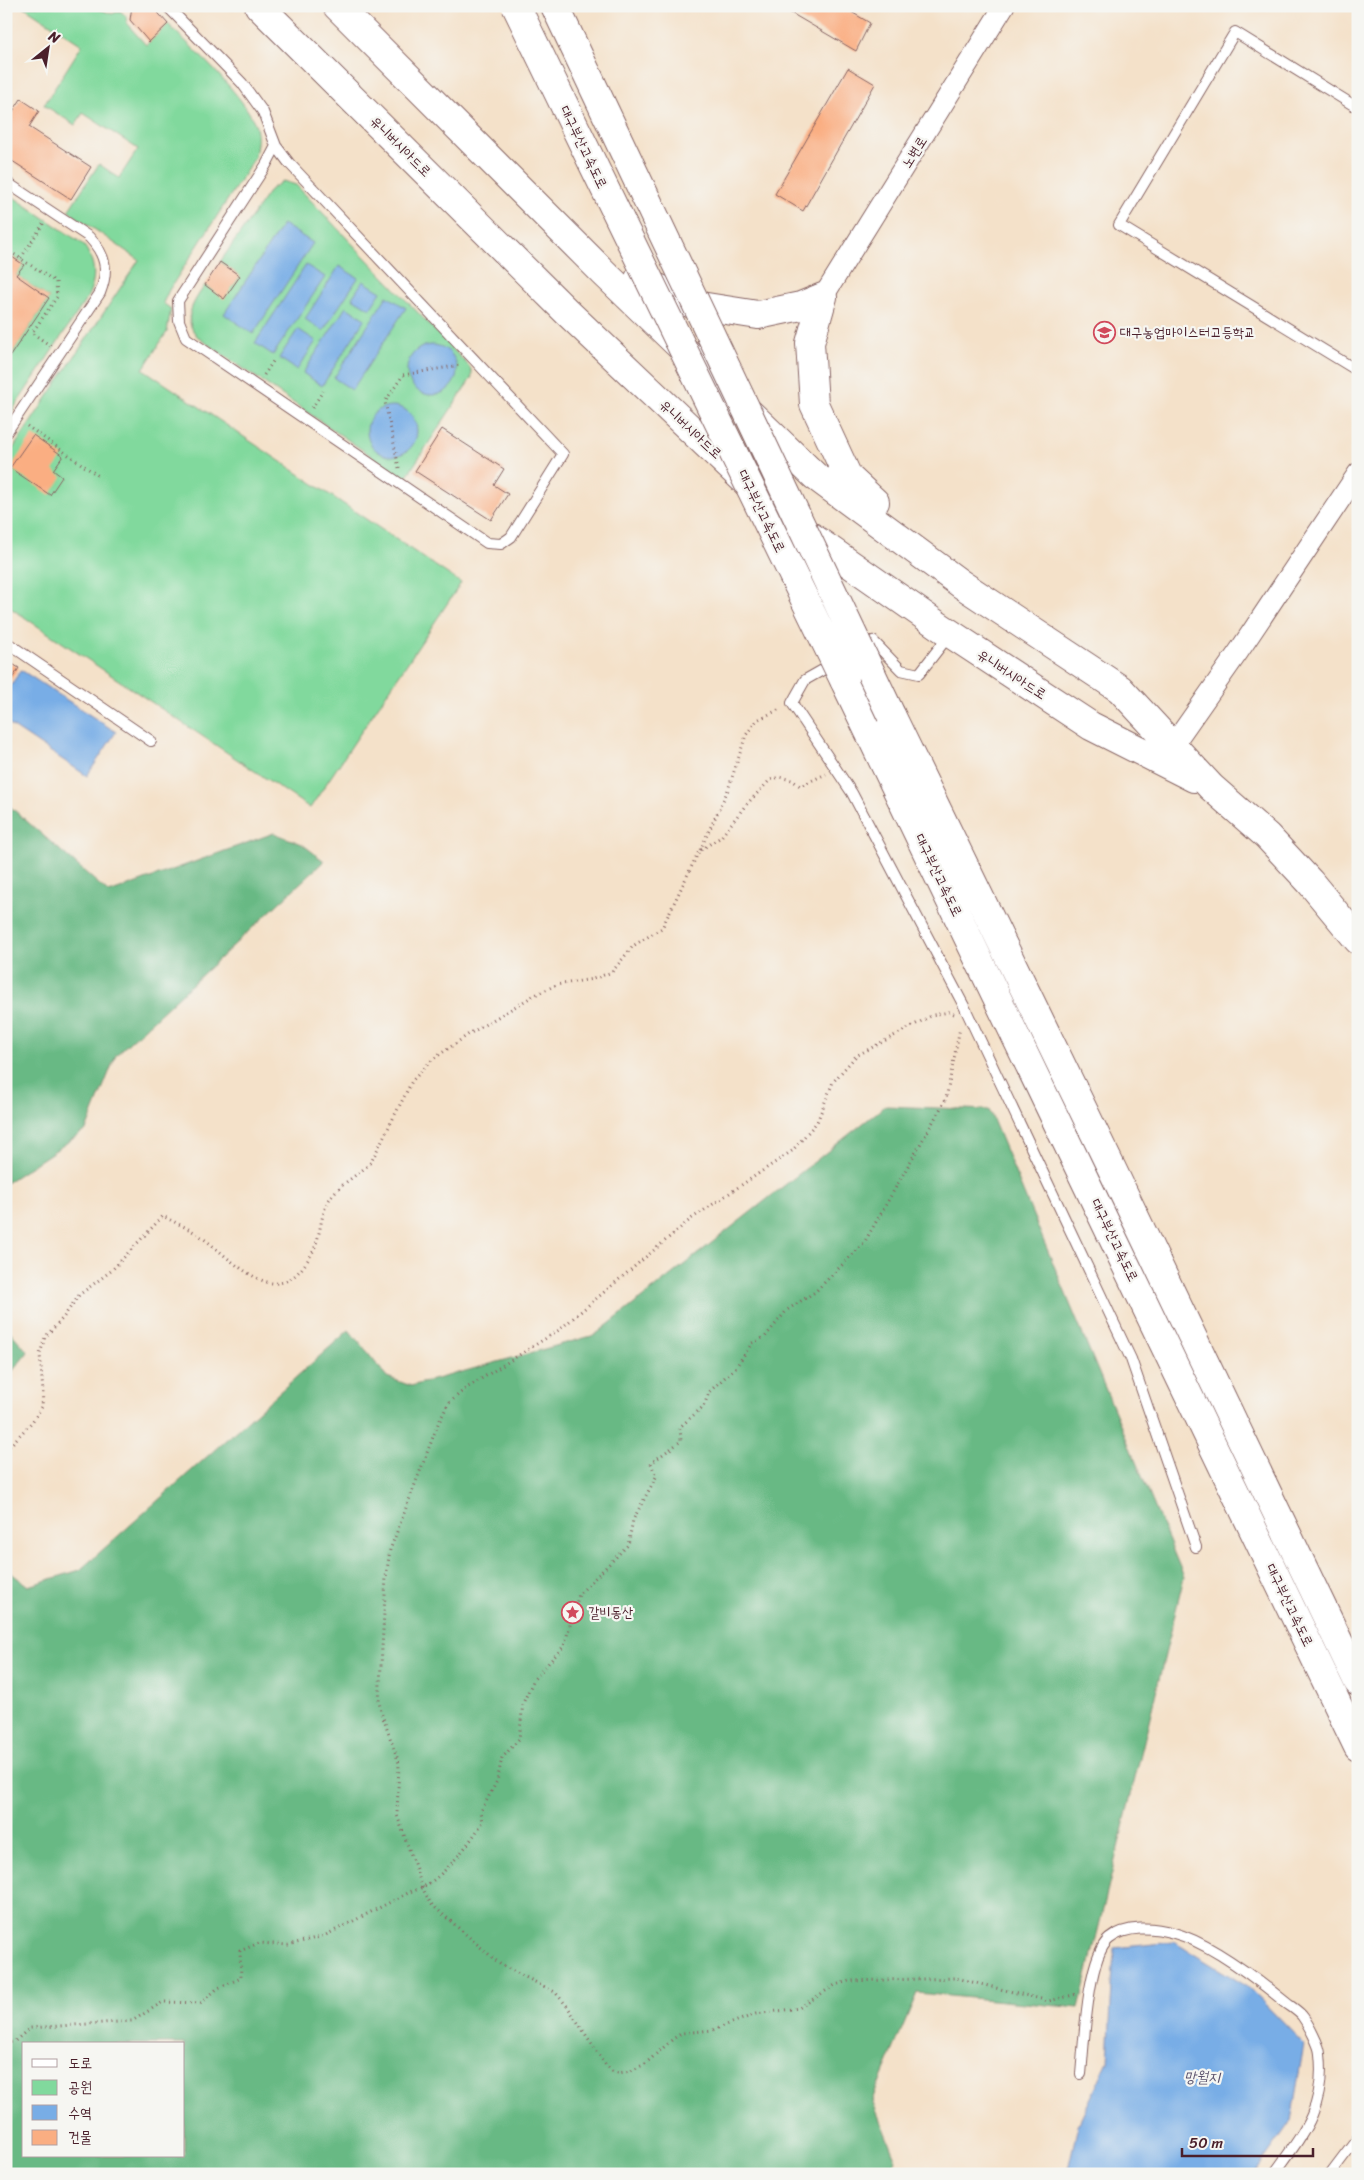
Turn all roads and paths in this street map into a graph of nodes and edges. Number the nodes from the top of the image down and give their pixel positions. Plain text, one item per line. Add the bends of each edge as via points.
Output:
1 (168, 6) edge
2 (259, 6) edge
3 (337, 6) edge
4 (516, 6) edge
5 (555, 6) edge
6 (1004, 6) edge
7 (1358, 108) edge
8 (276, 146) junction
9 (6, 182) edge
10 (51, 212) junction
11 (562, 231) junction
12 (6, 249) edge
13 (21, 258) junction
14 (823, 297) junction
15 (60, 352) junction
16 (457, 366) dead end
17 (1358, 371) edge
18 (323, 392) dead end
19 (16, 419) junction
20 (305, 419) junction
21 (6, 433) edge
22 (396, 456) dead end
23 (1358, 473) edge
24 (100, 477) dead end
25 (961, 584) junction
26 (950, 634) junction
27 (6, 642) edge
28 (792, 703) junction
29 (151, 741) dead end
30 (1173, 745) junction
31 (835, 769) junction
32 (1211, 787) junction
33 (699, 851) junction
34 (1358, 940) edge
35 (965, 1008) junction
36 (961, 1022) junction
37 (6, 1450) edge
38 (1196, 1547) dead end
39 (1358, 1682) edge
40 (1358, 1746) edge
41 (423, 1889) junction
42 (1089, 1990) junction
43 (6, 2044) edge
44 (1082, 2074) dead end
45 (1358, 2137) edge
46 (1274, 2174) edge
47 (1330, 2174) edge

1 - 8 lane via 242,83 263,112
2 - 26 main road, 유니버시아드로 via 567,312 783,517
3 - 11 main road, 유니버시아드로
4 - 40 main road, 대구부산고속도로, bridge
5 - 39 main road, 대구부산고속도로, bridge via 891,715
6 - 14 street, 노변로
7 - 17 lane via 1235,32 1119,226
8 - 20 lane via 178,300 179,321 186,338
8 - 20 lane via 563,454 511,537 501,544 487,543
9 - 10 lane
10 - 13 path
10 - 15 lane via 89,236 98,247 106,278 100,293
11 - 14 main road via 638,278 694,306 758,316
11 - 25 main road, 유니버시아드로 via 815,476
12 - 13 path
13 - 15 path via 56,282 57,297 32,333
14 - 25 main road via 810,343 814,404 848,476
15 - 19 lane
16 - 22 path via 403,375 385,402
18 - 20 path
19 - 21 lane
19 - 24 path
23 - 30 street
25 - 30 main road, 유니버시아드로 via 1120,689
26 - 28 lane via 918,674 901,670 873,641 806,680
26 - 32 main road, 유니버시아드로 via 1091,726
27 - 29 lane
28 - 31 lane
28 - 33 path via 757,720 746,735 728,790
30 - 32 main road, 유니버시아드로
31 - 33 path via 800,786 792,780 770,780 721,837
31 - 35 lane via 852,793
32 - 34 main road, 유니버시아드로 via 1267,836
33 - 37 path via 662,928 634,946 612,972 593,979 556,985 533,996 432,1060 412,1081 370,1162 330,1198 316,1246 290,1280 276,1284 259,1279 199,1235 163,1216 110,1272 79,1295 42,1344 42,1407
35 - 36 path
35 - 38 lane via 1131,1359
36 - 41 path via 946,1099 864,1243 815,1292 787,1310 766,1337 752,1343 736,1367 709,1392 704,1406 680,1427 681,1442 652,1463 656,1477 633,1520 628,1545 578,1594 564,1646 534,1679 523,1703 519,1739 502,1758 497,1781 481,1811 483,1822 464,1851
36 - 41 path via 949,1012 933,1015 856,1056 833,1082 817,1122 792,1150 691,1219 559,1330 464,1389 448,1404 390,1550 380,1678 381,1712 399,1763 397,1815
41 - 42 path via 431,1904 501,1965 555,1992 605,2064 618,2073 645,2064 682,2033 713,2030 756,2014 799,2008 836,1985 849,1981 956,1978 1049,2001
41 - 43 path via 412,1891 324,1936 288,1945 259,1943 240,1951 241,1978 218,1988 201,2003 163,2002 132,2021 30,2028
42 - 44 lane
42 - 46 lane via 1107,1940 1122,1931 1154,1928 1201,1944 1261,1983 1302,2016 1320,2053 1320,2095 1307,2129
45 - 47 lane

